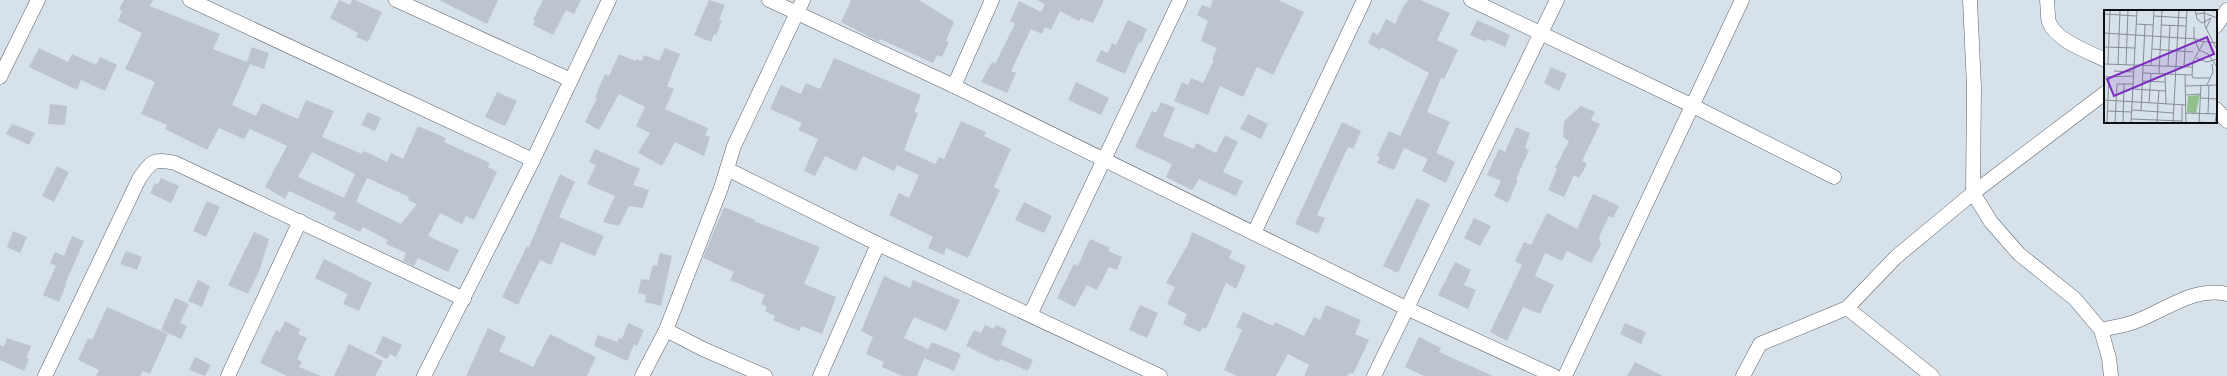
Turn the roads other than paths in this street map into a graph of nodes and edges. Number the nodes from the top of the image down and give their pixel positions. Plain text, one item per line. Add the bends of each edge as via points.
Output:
1 (38, 0) edge
2 (190, 0) edge
3 (396, 0) edge
4 (609, 0) edge
5 (768, 0) edge
6 (992, 0) edge
7 (1180, 0) edge
8 (1364, 0) edge
9 (1471, 0) edge
10 (1557, 0) edge
11 (1742, 0) edge
12 (1970, 0) edge
13 (2047, 0) edge
14 (800, 6) edge
15 (2227, 10) edge
16 (2217, 25) edge
17 (1541, 35) junction
18 (2104, 60) edge
19 (0, 77) edge
20 (571, 80) junction
21 (954, 86) junction
22 (2104, 94) edge
23 (1691, 105) junction
24 (2217, 110) edge
25 (2227, 121) edge
26 (533, 160) junction
27 (1103, 161) junction
28 (727, 169) junction
29 (1834, 177) dead end
30 (1973, 193) junction
31 (300, 221) junction
32 (1254, 233) junction
33 (878, 244) junction
34 (2227, 294) edge
35 (464, 299) junction
36 (1406, 308) junction
37 (1847, 308) junction
38 (1030, 315) junction
39 (666, 330) junction
40 (2101, 330) junction
41 (1137, 371) edge
42 (45, 376) edge
43 (228, 376) edge
44 (424, 376) edge
45 (642, 376) edge
46 (765, 376) edge
47 (820, 376) edge
48 (1160, 376) edge
49 (1374, 376) edge
50 (1554, 376) edge
51 (1566, 376) edge
52 (1743, 376) edge
53 (1932, 376) edge
54 (2111, 376) edge

1 - 19 street
2 - 26 street
3 - 20 street
4 - 20 street
5 - 14 street
6 - 21 street
7 - 27 street
8 - 32 street
9 - 17 street
10 - 17 street
11 - 23 street
12 - 30 street via 1974,87
13 - 18 street via 2049,21 2055,32
14 - 21 street
14 - 28 street via 734,146
15 - 16 street
17 - 23 street
17 - 36 street
20 - 26 street
21 - 27 street
22 - 30 street
23 - 29 street
23 - 51 street
24 - 25 street
26 - 35 street
27 - 32 street
27 - 38 street
28 - 33 street
28 - 39 street
30 - 37 street via 1896,257
30 - 40 street via 1991,222 2019,254 2075,300
31 - 35 street
31 - 42 street via 175,163 161,160 149,164 139,179
31 - 43 street
32 - 36 street
33 - 38 street
33 - 47 street
34 - 40 street via 2207,291 2185,298 2132,323
35 - 44 street
36 - 49 street
36 - 50 street
37 - 52 street via 1760,344
37 - 53 street
38 - 41 street
39 - 45 street
39 - 46 street
40 - 54 street
41 - 48 street

